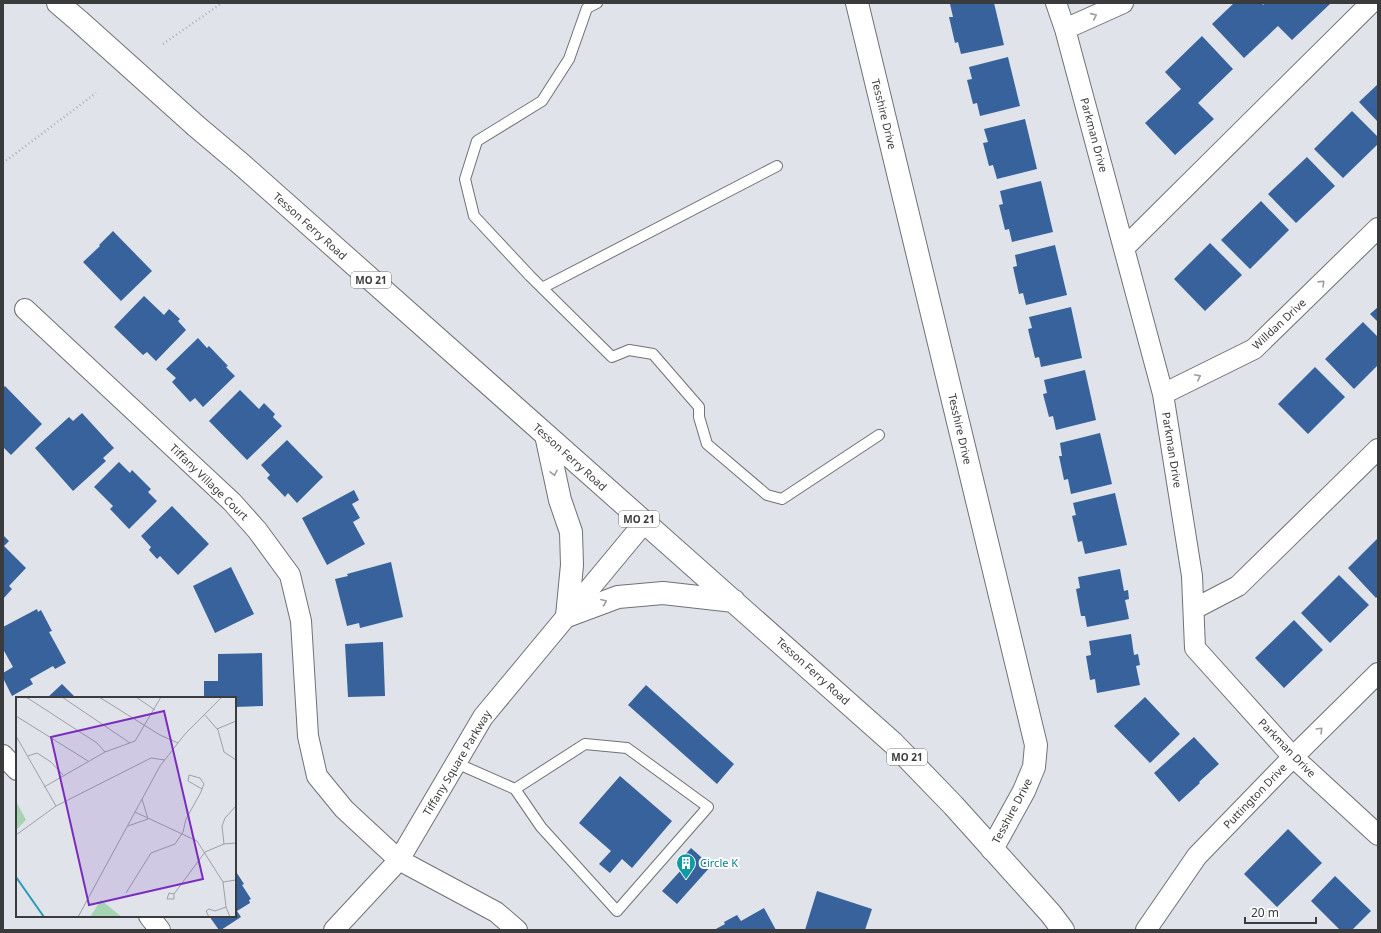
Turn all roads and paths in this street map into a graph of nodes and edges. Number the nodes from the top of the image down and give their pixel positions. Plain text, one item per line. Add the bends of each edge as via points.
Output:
1 (58, 3) edge
2 (222, 3) edge
3 (597, 3) edge
4 (857, 3) edge
5 (1056, 3) edge
6 (1123, 3) edge
7 (1371, 3) edge
8 (1066, 29) junction
9 (163, 44) dead end
10 (96, 93) dead end
11 (3, 163) edge
12 (777, 166) dead end
13 (1378, 228) edge
14 (1124, 248) junction
15 (542, 288) junction
16 (25, 308) dead end
17 (1163, 394) junction
18 (546, 435) junction
19 (879, 435) dead end
20 (1378, 449) edge
21 (644, 523) junction
22 (734, 601) junction
23 (1194, 609) junction
24 (567, 616) junction
25 (1378, 673) edge
26 (3, 755) edge
27 (1293, 757) junction
28 (456, 763) junction
29 (16, 769) edge
30 (515, 789) junction
31 (1378, 835) edge
32 (992, 848) junction
33 (399, 860) junction
34 (150, 917) edge
35 (160, 930) edge
36 (334, 930) edge
37 (517, 930) edge
38 (1063, 930) edge
39 (1146, 930) edge

1 - 18 main road, Tesson Ferry Road / MO 21, bridge
2 - 9 path
3 - 15 lane via 587,8 569,59 542,101 477,141 465,179 474,216
4 - 32 main road, Tesshire Drive via 1036,745 1034,767 1024,791
5 - 8 street, Parkman Drive
8 -> 6 street
7 - 14 street
8 - 14 street, Parkman Drive
10 - 11 path
12 - 15 lane
17 -> 13 street, Willdan Drive via 1254,349
14 - 17 street, Parkman Drive
15 - 19 lane via 612,357 629,350 653,354 699,407 699,417 707,444 767,495 782,500
16 - 33 street, Tiffany Village Court via 232,502 257,530 290,575 301,621 308,736 317,776 344,809
17 - 23 street, Parkman Drive via 1192,576
18 - 21 main road, Tesson Ferry Road / MO 21
18 -> 24 main road via 560,500 571,532 572,565
20 - 23 street via 1238,586
21 - 22 main road, Tesson Ferry Road / MO 21
21 - 24 street, Tiffany Square Parkway
24 -> 22 main road via 618,597 648,594 663,593
22 - 32 main road, Tesson Ferry Road / MO 21 via 893,743
23 - 27 street, Parkman Drive via 1196,648
24 - 28 street, Tiffany Square Parkway via 483,717
27 -> 25 street, Puttington Drive
26 - 29 street
27 - 31 street, Parkman Drive
27 - 39 street, Puttington Drive via 1197,856
28 - 30 lane
28 - 33 street, Tiffany Square Parkway
30 - 30 lane via 541,827 617,911 708,807 627,748 584,744
32 - 38 main road, Tesson Ferry Road / MO 21
33 - 36 street, Tiffany Square Parkway
33 - 37 street, Tiffany Village Court via 496,912
34 - 35 street

